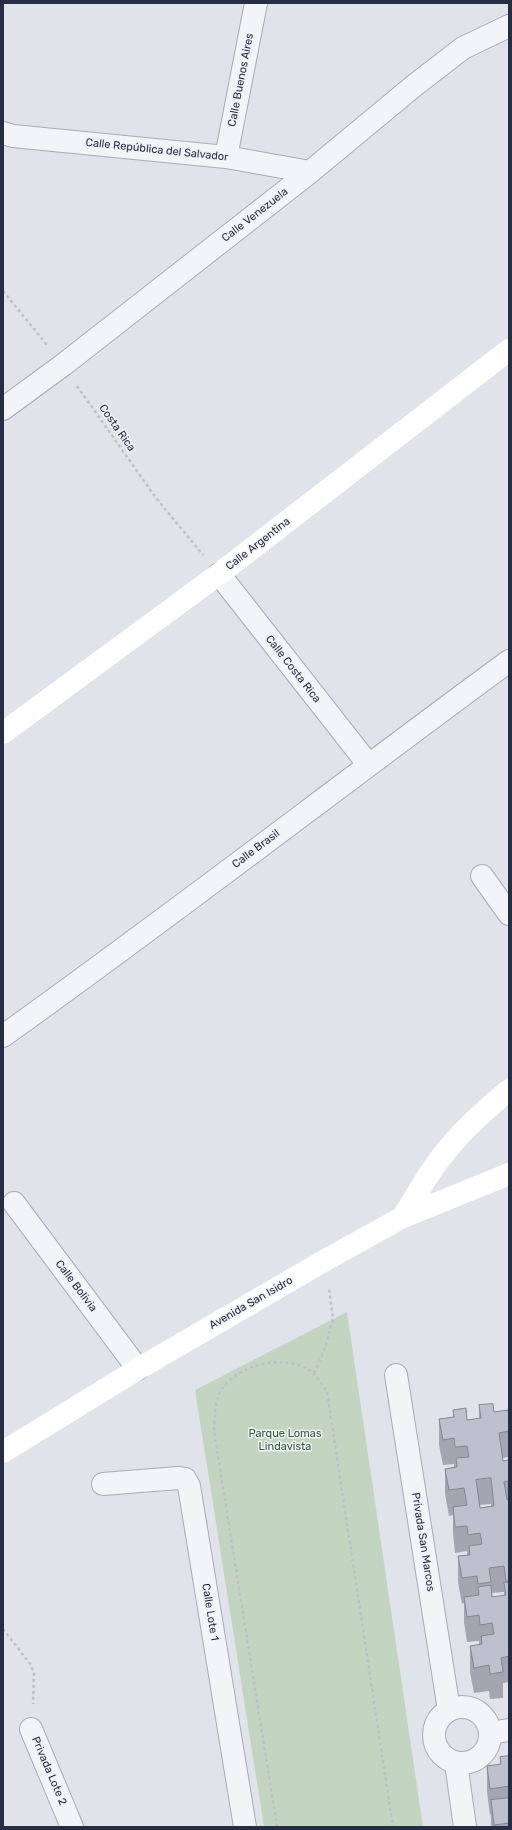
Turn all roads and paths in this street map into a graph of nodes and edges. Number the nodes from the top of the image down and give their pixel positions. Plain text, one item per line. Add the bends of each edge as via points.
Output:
1 (256, 3) edge
2 (506, 33) edge
3 (8, 135) edge
4 (226, 157) junction
5 (310, 172) junction
6 (3, 291) edge
7 (509, 350) edge
8 (63, 365) junction
9 (3, 409) edge
10 (219, 574) junction
11 (509, 661) edge
12 (3, 733) edge
13 (368, 764) junction
14 (482, 876) dead end
15 (509, 914) edge
16 (3, 1036) edge
17 (509, 1090) edge
18 (509, 1174) edge
19 (14, 1203) dead end
20 (403, 1217) junction
21 (322, 1262) junction
22 (138, 1369) junction
23 (314, 1373) junction
24 (396, 1375) dead end
25 (3, 1452) edge
26 (103, 1484) dead end
27 (3, 1628) edge
28 (449, 1710) junction
29 (31, 1729) joint
30 (500, 1731) edge
31 (456, 1763) junction
32 (72, 1827) edge
33 (244, 1827) edge
34 (277, 1827) edge
35 (393, 1827) edge
36 (465, 1827) edge

1 - 4 street, Calle Buenos Aires
2 - 5 street, Calle Venezuela via 463,48
3 - 4 street, Calle República del Salvador
4 - 5 street, Calle República del Salvador
5 - 8 street, Calle Venezuela
6 - 8 path, Costa Rica
7 - 10 street, Calle Argentina
8 - 9 street, Calle Venezuela
8 - 10 path, Costa Rica via 156,498
10 - 12 street, Calle Argentina
10 - 13 street, Calle Costa Rica
11 - 13 street, Calle Brasil
13 - 16 street, Calle Brasil via 117,955
14 - 15 street
17 - 20 street via 453,1142 433,1168
18 - 20 street, Avenida San Isidro
19 - 22 street, Calle Bolivia
20 - 21 street, Avenida San Isidro
21 - 22 street, Avenida San Isidro
21 - 23 path via 333,1319 325,1348
22 - 25 street, Avenida San Isidro
23 - 34 path via 303,1367 282,1362 254,1365 235,1375 221,1390 214,1431
23 - 35 path via 326,1392
24 - 28 street, Privada San Marcos
26 - 33 street, Calle Lote 1 via 178,1478 185,1479 189,1486
27 - 29 path, Privada Lote 2 via 31,1665 34,1674
28 - 30 street via 464,1706 479,1712
28 - 31 street via 437,1721 434,1739 441,1755
29 - 32 street, Privada Lote 2
30 - 31 street via 481,1756 465,1764
31 - 36 street

